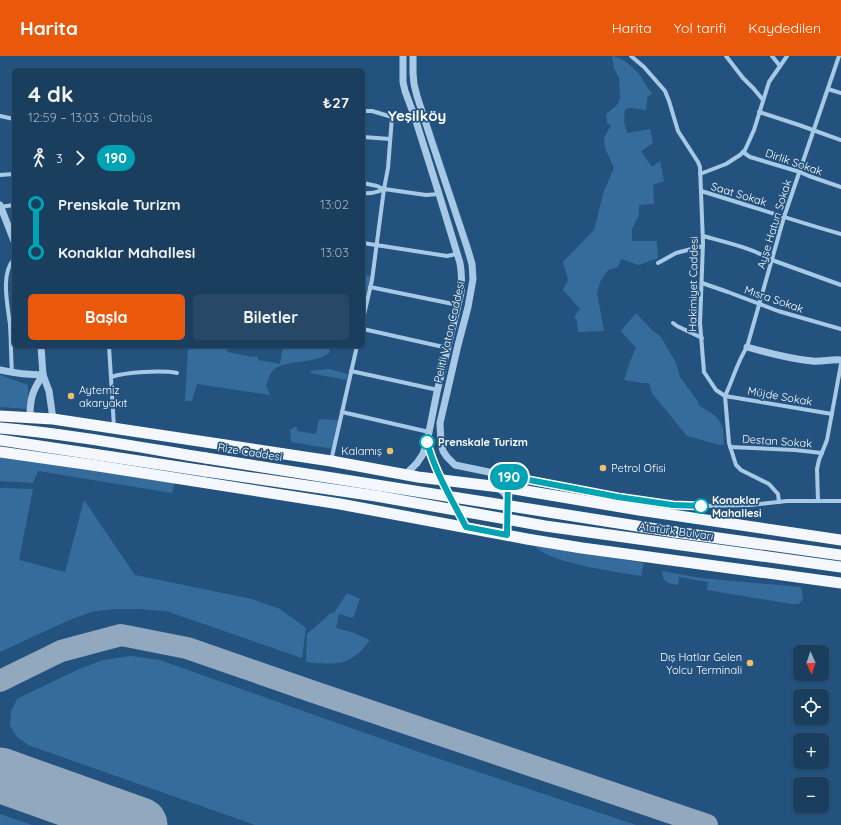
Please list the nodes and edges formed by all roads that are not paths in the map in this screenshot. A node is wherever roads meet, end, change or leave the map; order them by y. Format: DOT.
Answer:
graph roads {
  1 [pos="403,56"];
  2 [pos="413,56"];
  3 [pos="632,56"];
  4 [pos="726,56"];
  5 [pos="772,56"];
  6 [pos="787,56"];
  7 [pos="839,56"];
  8 [pos="780,66"];
  9 [pos="828,88"];
  10 [pos="841,93"];
  11 [pos="763,100"];
  12 [pos="365,111"];
  13 [pos="760,112"];
  14 [pos="0,116"];
  15 [pos="392,117"];
  16 [pos="414,118"];
  17 [pos="12,119"];
  18 [pos="424,119"];
  19 [pos="814,130"];
  20 [pos="365,137"];
  21 [pos="390,139"];
  22 [pos="841,140"];
  23 [pos="743,152"];
  24 [pos="800,172"];
  25 [pos="12,174"];
  26 [pos="700,174"];
  27 [pos="0,175"];
  28 [pos="365,184"];
  29 [pos="841,187"];
  30 [pos="384,189"];
  31 [pos="701,192"];
  32 [pos="365,193"];
  33 [pos="439,194"];
  34 [pos="12,205"];
  35 [pos="0,206"];
  36 [pos="784,217"];
  37 [pos="841,234"];
  38 [pos="12,236"];
  39 [pos="703,236"];
  40 [pos="365,243"];
  41 [pos="376,245"];
  42 [pos="703,246"];
  43 [pos="457,254"];
  44 [pos="772,260"];
  45 [pos="12,261"];
  46 [pos="658,263"];
  47 [pos="0,277"];
  48 [pos="5,277"];
  49 [pos="702,283"];
  50 [pos="841,285"];
  51 [pos="370,287"];
  52 [pos="759,304"];
  53 [pos="458,305"];
  54 [pos="365,310"];
  55 [pos="673,323"];
  56 [pos="365,329"];
  57 [pos="841,330"];
  58 [pos="702,338"];
  59 [pos="747,347"];
  60 [pos="41,348"];
  61 [pos="109,348"];
  62 [pos="357,348"];
  63 [pos="448,348"];
  64 [pos="841,360"];
  65 [pos="841,364"];
  66 [pos="0,370"];
  67 [pos="351,371"];
  68 [pos="12,373"];
  69 [pos="176,373"];
  70 [pos="43,375"];
  71 [pos="111,378"];
  72 [pos="438,390"];
  73 [pos="724,396"];
  74 [pos="342,412"];
  75 [pos="832,414"];
  76 [pos="0,416"];
  77 [pos="30,417"];
  78 [pos="53,419"];
  79 [pos="0,428"];
  80 [pos="114,429"];
  81 [pos="429,432"];
  82 [pos="0,440"];
  83 [pos="427,442"];
  84 [pos="730,446"];
  85 [pos="0,452"];
  86 [pos="822,453"];
  87 [pos="331,461"];
  88 [pos="405,475"];
  89 [pos="508,476"];
  90 [pos="442,481"];
  91 [pos="463,483"];
  92 [pos="494,486"];
  93 [pos="508,488"];
  94 [pos="451,499"];
  95 [pos="818,501"];
  96 [pos="841,501"];
  97 [pos="779,502"];
  98 [pos="496,504"];
  99 [pos="508,506"];
  100 [pos="466,527"];
  101 [pos="507,535"];
  102 [pos="841,540"];
  103 [pos="841,555"];
  104 [pos="841,567"];
  105 [pos="841,583"];
  1 -- 16 [label="street, Pelitli Vatan Caddesi"];
  2 -- 18 [label="street, Pelitli Vatan Caddesi"];
  3 -- 26 [label="street, Hakimiyet Caddesi"];
  4 -- 11 [label="street"];
  5 -- 8 [label="street"];
  6 -- 8 [label="street"];
  7 -- 9 [label="street, Ayşe Hatun Sokak"];
  8 -- 11 [label="street"];
  9 -- 10 [label="street"];
  9 -- 19 [label="street, Ayşe Hatun Sokak"];
  11 -- 13 [label="street"];
  12 -- 15 [label="street"];
  13 -- 19 [label="street"];
  13 -- 23 [label="street"];
  14 -- 17 [label="street"];
  15 -- 16 [label="street"];
  15 -- 21 [label="street"];
  16 -- 18 [label="street"];
  16 -- 33 [label="street, Pelitli Vatan Caddesi"];
  18 -- 89 [label="street, Pelitli Vatan Caddesi"];
  19 -- 22 [label="street"];
  19 -- 24 [label="street, Ayşe Hatun Sokak"];
  20 -- 21 [label="street"];
  21 -- 30 [label="street"];
  23 -- 24 [label="street, Dirlik Sokak"];
  23 -- 26 [label="street"];
  24 -- 29 [label="street, Dirlik Sokak"];
  24 -- 36 [label="street, Ayşe Hatun Sokak"];
  25 -- 27 [label="street"];
  26 -- 31 [label="street, Hakimiyet Caddesi"];
  28 -- 30 [label="street"];
  30 -- 32 [label="street"];
  30 -- 33 [label="street"];
  30 -- 41 [label="street"];
  31 -- 36 [label="street, Saat Sokak"];
  31 -- 39 [label="street, Hakimiyet Caddesi"];
  33 -- 43 [label="street, Pelitli Vatan Caddesi"];
  34 -- 35 [label="street"];
  35 -- 38 [label="street"];
  36 -- 37 [label="street, Saat Sokak"];
  36 -- 44 [label="street, Ayşe Hatun Sokak"];
  39 -- 42 [label="street, Hakimiyet Caddesi"];
  39 -- 44 [label="street"];
  40 -- 41 [label="street"];
  41 -- 43 [label="street"];
  41 -- 51 [label="street"];
  42 -- 46 [label="street"];
  42 -- 49 [label="street, Hakimiyet Caddesi"];
  43 -- 53 [label="street, Pelitli Vatan Caddesi"];
  44 -- 50 [label="street"];
  44 -- 52 [label="street, Ayşe Hatun Sokak"];
  45 -- 48 [label="street"];
  47 -- 48 [label="street"];
  48 -- 68 [label="street"];
  49 -- 52 [label="street, Mısra Sokak"];
  49 -- 58 [label="street, Hakimiyet Caddesi"];
  51 -- 53 [label="street"];
  51 -- 54 [label="street"];
  52 -- 57 [label="street, Mısra Sokak"];
  52 -- 59 [label="street, Ayşe Hatun Sokak"];
  53 -- 63 [label="street, Pelitli Vatan Caddesi"];
  55 -- 58 [label="street"];
  56 -- 63 [label="street"];
  58 -- 73 [label="street, Hakimiyet Caddesi"];
  59 -- 64 [label="street"];
  59 -- 73 [label="street, Ayşe Hatun Sokak"];
  60 -- 70 [label="street"];
  61 -- 71 [label="street"];
  62 -- 67 [label="street"];
  63 -- 72 [label="street, Pelitli Vatan Caddesi"];
  65 -- 75 [label="street"];
  66 -- 68 [label="street"];
  67 -- 72 [label="street"];
  67 -- 74 [label="street"];
  68 -- 70 [label="street"];
  69 -- 71 [label="street"];
  70 -- 77 [label="street"];
  70 -- 78 [label="street"];
  71 -- 80 [label="street"];
  72 -- 81 [label="street, Pelitli Vatan Caddesi"];
  73 -- 75 [label="street, Müjde Sokak"];
  73 -- 84 [label="street"];
  74 -- 81 [label="street"];
  74 -- 87 [label="street"];
  75 -- 86 [label="street"];
  76 -- 77 [label="highway"];
  77 -- 78 [label="highway"];
  78 -- 80 [label="highway"];
  79 -- 98 [label="highway, Rize Caddesi, bridge"];
  80 -- 87 [label="highway"];
  81 -- 83 [label="street, Pelitli Vatan Caddesi"];
  82 -- 104 [label="highway, Atatürk Bulvarı, bridge"];
  83 -- 88 [label="street, Pelitli Vatan Caddesi"];
  83 -- 90 [label="street"];
  84 -- 86 [label="street, Destan Sokak"];
  84 -- 97 [label="street"];
  85 -- 100 [label="highway"];
  86 -- 95 [label="street"];
  87 -- 88 [label="highway"];
  88 -- 90 [label="highway"];
  89 -- 93 [label="street"];
  89 -- 97 [label="street"];
  90 -- 91 [label="highway"];
  90 -- 94 [label="street"];
  91 -- 92 [label="highway"];
  91 -- 94 [label="highway"];
  92 -- 93 [label="highway"];
  92 -- 99 [label="street"];
  93 -- 99 [label="street"];
  93 -- 102 [label="highway"];
  94 -- 100 [label="street"];
  95 -- 96 [label="street"];
  95 -- 97 [label="street"];
  98 -- 103 [label="highway, Atatürk Bulvarı, bridge"];
  99 -- 101 [label="street"];
  100 -- 101 [label="highway"];
  101 -- 105 [label="highway"];
}
